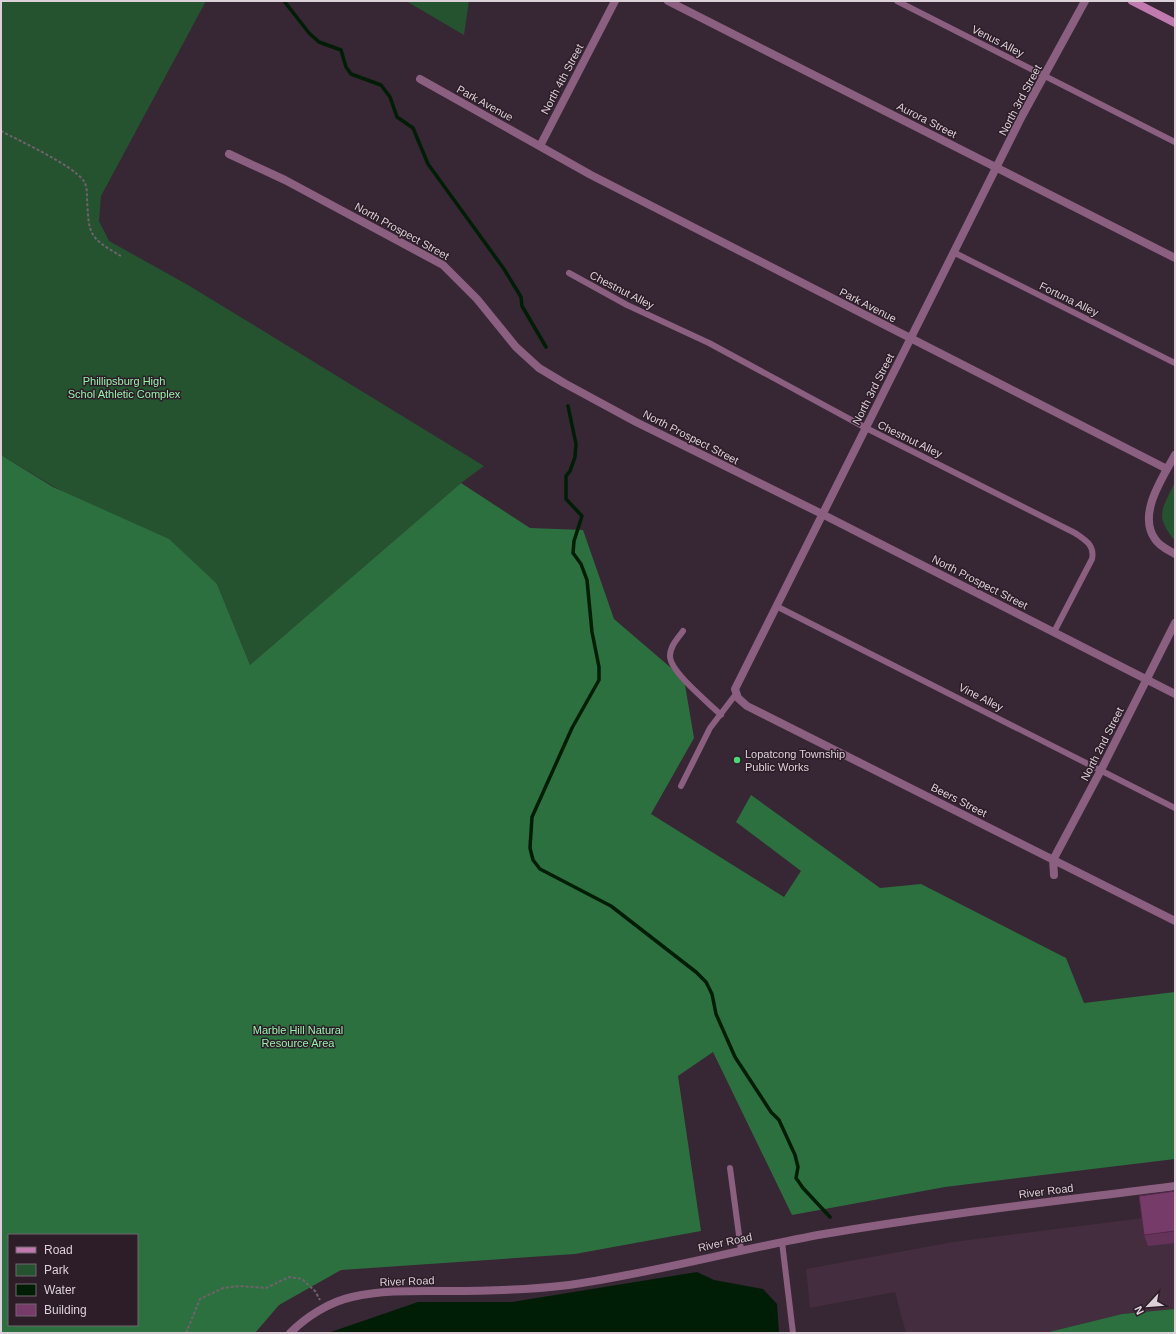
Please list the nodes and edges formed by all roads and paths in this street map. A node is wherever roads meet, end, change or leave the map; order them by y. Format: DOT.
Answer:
graph roads {
  1 [pos="615,1"];
  2 [pos="668,1"];
  3 [pos="897,1"];
  4 [pos="1085,1"];
  5 [pos="1132,1"];
  6 [pos="1175,23"];
  7 [pos="1044,76"];
  8 [pos="420,79"];
  9 [pos="1,131"];
  10 [pos="1175,142"];
  11 [pos="540,146"];
  12 [pos="230,154"];
  13 [pos="997,168"];
  14 [pos="955,253"];
  15 [pos="121,256"];
  16 [pos="1175,258"];
  17 [pos="569,273"];
  18 [pos="911,339"];
  19 [pos="1175,363"];
  20 [pos="866,428"];
  21 [pos="1175,454"];
  22 [pos="1167,469"];
  23 [pos="822,514"];
  24 [pos="1175,554"];
  25 [pos="776,606"];
  26 [pos="1175,623"];
  27 [pos="683,631"];
  28 [pos="1054,632"];
  29 [pos="1146,680"];
  30 [pos="736,694"];
  31 [pos="1175,694"];
  32 [pos="721,715"];
  33 [pos="1101,770"];
  34 [pos="681,786"];
  35 [pos="1175,808"];
  36 [pos="1052,860"];
  37 [pos="1054,875"];
  38 [pos="1175,920"];
  39 [pos="730,1168"];
  40 [pos="1175,1186"];
  41 [pos="782,1242"];
  42 [pos="741,1250"];
  43 [pos="324,1308"];
  44 [pos="186,1333"];
  45 [pos="290,1333"];
  46 [pos="793,1333"];
  1 -- 11 [label="street, North 4th Street"];
  2 -- 13 [label="street, Aurora Street"];
  3 -- 7 [label="lane, Venus Alley"];
  4 -- 7 [label="street, North 3rd Street"];
  5 -- 6 [label="main road"];
  7 -- 10 [label="lane, Venus Alley"];
  7 -- 13 [label="street, North 3rd Street"];
  8 -- 11 [label="street, Park Avenue"];
  9 -- 15 [label="path"];
  11 -- 18 [label="street, Park Avenue"];
  12 -- 23 [label="street, North Prospect Street"];
  13 -- 14 [label="street, North 3rd Street"];
  13 -- 16 [label="street, Aurora Street"];
  14 -- 18 [label="street, North 3rd Street"];
  14 -- 19 [label="lane, Fortuna Alley"];
  17 -- 20 [label="lane, Chestnut Alley"];
  18 -- 20 [label="street, North 3rd Street"];
  18 -- 22 [label="street, Park Avenue"];
  20 -- 23 [label="street, North 3rd Street"];
  20 -- 28 [label="lane, Chestnut Alley"];
  21 -- 22 [label="street"];
  22 -- 24 [label="street"];
  23 -- 25 [label="street, North 3rd Street"];
  23 -- 28 [label="street, North Prospect Street"];
  25 -- 30 [label="street, North 3rd Street"];
  25 -- 33 [label="lane, Vine Alley"];
  26 -- 29 [label="street, North 2nd Street"];
  27 -- 32 [label="lane"];
  28 -- 29 [label="street, North Prospect Street"];
  29 -- 31 [label="street, North Prospect Street"];
  29 -- 33 [label="street, North 2nd Street"];
  30 -- 32 [label="lane, North 3rd Street"];
  30 -- 36 [label="street, Beers Street"];
  32 -- 34 [label="lane, North 3rd Street"];
  33 -- 35 [label="lane, Vine Alley"];
  33 -- 36 [label="street, North 2nd Street"];
  36 -- 37 [label="street"];
  36 -- 38 [label="street, Beers Street"];
  39 -- 42 [label="lane"];
  40 -- 41 [label="street, River Road"];
  41 -- 42 [label="street, River Road"];
  41 -- 46 [label="lane"];
  42 -- 43 [label="street, River Road"];
  43 -- 44 [label="path"];
  43 -- 45 [label="street, River Road"];
}
